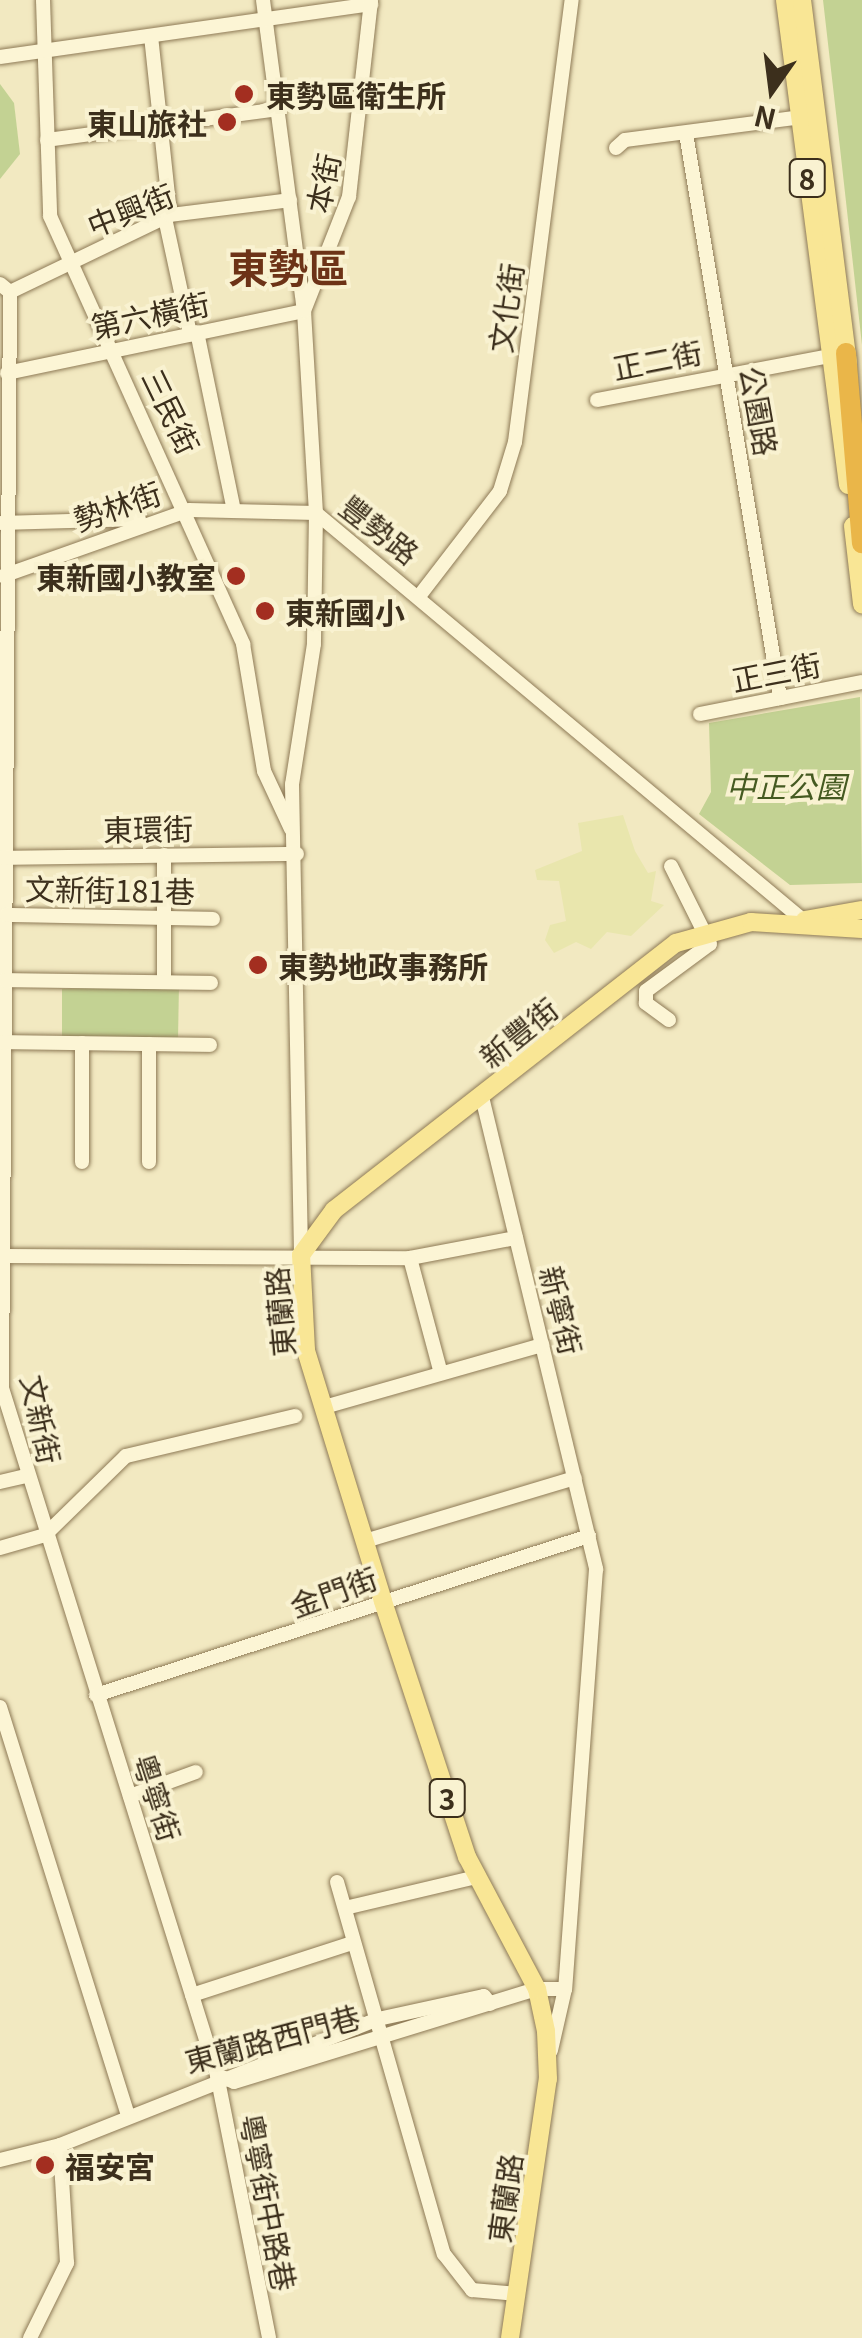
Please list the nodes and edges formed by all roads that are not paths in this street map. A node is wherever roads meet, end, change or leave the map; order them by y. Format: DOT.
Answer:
graph roads {
  1 [pos="43,0"];
  2 [pos="263,0"];
  3 [pos="572,0"];
  4 [pos="785,0"];
  5 [pos="802,0"];
  6 [pos="371,2"];
  7 [pos="266,18"];
  8 [pos="151,36"];
  9 [pos="45,51"];
  10 [pos="0,57"];
  11 [pos="279,109"];
  12 [pos="808,116"];
  13 [pos="161,125"];
  14 [pos="686,133"];
  15 [pos="47,140"];
  16 [pos="616,148"];
  17 [pos="290,200"];
  18 [pos="168,216"];
  19 [pos="70,265"];
  20 [pos="5,288"];
  21 [pos="304,310"];
  22 [pos="193,333"];
  23 [pos="112,350"];
  24 [pos="838,355"];
  25 [pos="7,373"];
  26 [pos="726,374"];
  27 [pos="596,400"];
  28 [pos="862,473"];
  29 [pos="189,510"];
  30 [pos="234,510"];
  31 [pos="316,514"];
  32 [pos="149,519"];
  33 [pos="4,523"];
  34 [pos="862,544"];
  35 [pos="4,576"];
  36 [pos="420,594"];
  37 [pos="862,604"];
  38 [pos="4,680"];
  39 [pos="862,682"];
  40 [pos="780,698"];
  41 [pos="700,714"];
  42 [pos="4,759"];
  43 [pos="296,846"];
  44 [pos="164,855"];
  45 [pos="4,858"];
  46 [pos="671,866"];
  47 [pos="862,910"];
  48 [pos="6,915"];
  49 [pos="164,916"];
  50 [pos="212,919"];
  51 [pos="804,920"];
  52 [pos="706,928"];
  53 [pos="862,929"];
  54 [pos="164,979"];
  55 [pos="5,980"];
  56 [pos="211,983"];
  57 [pos="669,1020"];
  58 [pos="3,1042"];
  59 [pos="82,1043"];
  60 [pos="150,1044"];
  61 [pos="210,1045"];
  62 [pos="482,1097"];
  63 [pos="82,1162"];
  64 [pos="149,1162"];
  65 [pos="516,1238"];
  66 [pos="301,1255"];
  67 [pos="4,1256"];
  68 [pos="410,1258"];
  69 [pos="2,1319"];
  70 [pos="542,1345"];
  71 [pos="440,1370"];
  72 [pos="1,1388"];
  73 [pos="324,1407"];
  74 [pos="296,1416"];
  75 [pos="26,1476"];
  76 [pos="574,1478"];
  77 [pos="0,1482"];
  78 [pos="45,1536"];
  79 [pos="589,1536"];
  80 [pos="366,1541"];
  81 [pos="0,1548"];
  82 [pos="383,1601"];
  83 [pos="96,1695"];
  84 [pos="0,1707"];
  85 [pos="196,1772"];
  86 [pos="130,1796"];
  87 [pos="476,1877"];
  88 [pos="337,1882"];
  89 [pos="345,1908"];
  90 [pos="352,1943"];
  91 [pos="537,1989"];
  92 [pos="565,1989"];
  93 [pos="192,1995"];
  94 [pos="490,2004"];
  95 [pos="378,2018"];
  96 [pos="384,2036"];
  97 [pos="548,2064"];
  98 [pos="217,2075"];
  99 [pos="128,2116"];
  100 [pos="60,2145"];
  101 [pos="0,2160"];
  102 [pos="518,2294"];
  103 [pos="30,2338"];
  104 [pos="270,2338"];
  105 [pos="510,2338"];
  1 -- 9 [label="street, 三民街"];
  2 -- 7 [label="street, 豐勢路"];
  3 -- 36 [label="street, 文化街"];
  4 -- 12 [label="main road, 8"];
  5 -- 12 [label="main road, 8"];
  6 -- 7 [label="street"];
  6 -- 21 [label="street, 本街"];
  7 -- 8 [label="street"];
  7 -- 11 [label="street, 豐勢路"];
  8 -- 9 [label="street"];
  8 -- 13 [label="street"];
  9 -- 10 [label="street"];
  9 -- 15 [label="street, 三民街"];
  11 -- 13 [label="street"];
  11 -- 17 [label="street, 豐勢路"];
  12 -- 14 [label="street"];
  12 -- 24 [label="main road, 8"];
  13 -- 15 [label="street"];
  13 -- 18 [label="street"];
  14 -- 16 [label="street"];
  14 -- 26 [label="street, 公園路"];
  15 -- 19 [label="street, 三民街"];
  17 -- 18 [label="street, 中興街"];
  17 -- 21 [label="street, 豐勢路"];
  18 -- 19 [label="street, 中興街"];
  18 -- 22 [label="street"];
  19 -- 20 [label="street, 中興街"];
  19 -- 23 [label="street, 三民街"];
  20 -- 25 [label="street, 文新街"];
  21 -- 22 [label="street, 第六橫街"];
  21 -- 31 [label="street, 豐勢路"];
  22 -- 23 [label="street, 第六橫街"];
  22 -- 30 [label="street"];
  23 -- 25 [label="street, 第六橫街"];
  23 -- 29 [label="street, 三民街"];
  24 -- 26 [label="street, 正二街"];
  24 -- 28 [label="main road, 8"];
  24 -- 34 [label="highway"];
  24 -- 37 [label="main road, 8"];
  25 -- 33 [label="street, 文新街"];
  26 -- 27 [label="street, 正二街"];
  26 -- 40 [label="street, 公園路"];
  29 -- 30 [label="street, 勢林街"];
  29 -- 32 [label="street, 勢林街"];
  29 -- 43 [label="street, 三民街"];
  30 -- 31 [label="street, 勢林街"];
  31 -- 36 [label="street, 豐勢路"];
  31 -- 43 [label="street, 東蘭路"];
  32 -- 33 [label="street"];
  32 -- 35 [label="street, 勢林街"];
  33 -- 35 [label="street, 文新街"];
  35 -- 38 [label="street, 文新街"];
  36 -- 51 [label="street, 豐勢路"];
  38 -- 42 [label="street, 文新街"];
  39 -- 40 [label="street, 正三街"];
  40 -- 41 [label="street, 正三街"];
  42 -- 45 [label="street, 文新街"];
  43 -- 44 [label="street, 東環街"];
  43 -- 66 [label="street, 東蘭路"];
  44 -- 45 [label="street, 東環街"];
  44 -- 49 [label="street"];
  45 -- 48 [label="street, 文新街"];
  46 -- 52 [label="street"];
  47 -- 51 [label="main road"];
  48 -- 49 [label="street, 文新街181巷"];
  48 -- 55 [label="street, 文新街"];
  49 -- 50 [label="street, 文新街181巷"];
  49 -- 54 [label="street"];
  51 -- 52 [label="main road"];
  51 -- 53 [label="main road"];
  52 -- 57 [label="street"];
  52 -- 62 [label="main road, 新豐街"];
  54 -- 55 [label="street"];
  54 -- 56 [label="street"];
  55 -- 58 [label="street, 文新街"];
  58 -- 59 [label="street"];
  58 -- 67 [label="street, 文新街"];
  59 -- 60 [label="street"];
  59 -- 63 [label="street"];
  60 -- 61 [label="street"];
  60 -- 64 [label="street"];
  62 -- 65 [label="street, 新寧街"];
  62 -- 66 [label="main road, 新豐街"];
  65 -- 68 [label="street"];
  65 -- 70 [label="street, 新寧街"];
  66 -- 67 [label="street"];
  66 -- 68 [label="street"];
  66 -- 73 [label="main road, 東蘭路 / 3"];
  67 -- 69 [label="street, 文新街"];
  68 -- 71 [label="street"];
  69 -- 72 [label="street, 文新街"];
  70 -- 71 [label="street"];
  70 -- 76 [label="street, 新寧街"];
  71 -- 73 [label="street"];
  72 -- 75 [label="street, 文新街"];
  73 -- 80 [label="main road, 東蘭路 / 3"];
  74 -- 78 [label="street"];
  75 -- 77 [label="street"];
  75 -- 78 [label="street, 文新街"];
  76 -- 79 [label="street, 新寧街"];
  76 -- 80 [label="street"];
  78 -- 81 [label="street"];
  78 -- 83 [label="street, 粵寧街"];
  79 -- 82 [label="street, 金門街"];
  79 -- 92 [label="street, 東蘭路"];
  80 -- 82 [label="main road, 東蘭路 / 3"];
  82 -- 83 [label="street, 金門街"];
  82 -- 87 [label="main road, 東蘭路 / 3"];
  83 -- 86 [label="street, 粵寧街"];
  84 -- 99 [label="street"];
  85 -- 86 [label="street"];
  86 -- 93 [label="street, 粵寧街"];
  87 -- 89 [label="street"];
  87 -- 91 [label="main road, 東蘭路 / 3"];
  88 -- 89 [label="street"];
  89 -- 90 [label="street"];
  90 -- 93 [label="street"];
  90 -- 95 [label="street"];
  91 -- 92 [label="street, 東蘭路西門巷"];
  91 -- 94 [label="street, 東蘭路西門巷"];
  91 -- 97 [label="main road, 東蘭路 / 3"];
  92 -- 97 [label="street, 東蘭路"];
  93 -- 98 [label="street, 粵寧街"];
  94 -- 95 [label="street"];
  94 -- 96 [label="street, 東蘭路西門巷"];
  95 -- 96 [label="street"];
  95 -- 98 [label="street"];
  96 -- 98 [label="street, 東蘭路西門巷"];
  96 -- 102 [label="street"];
  97 -- 102 [label="main road, 東蘭路 / 3"];
  98 -- 99 [label="street, 東蘭路西門巷"];
  98 -- 104 [label="street, 粵寧街中路巷"];
  99 -- 100 [label="street, 東蘭路西門巷"];
  100 -- 101 [label="street, 東蘭路西門巷"];
  100 -- 103 [label="street"];
  102 -- 105 [label="main road, 東蘭路 / 3"];
}
